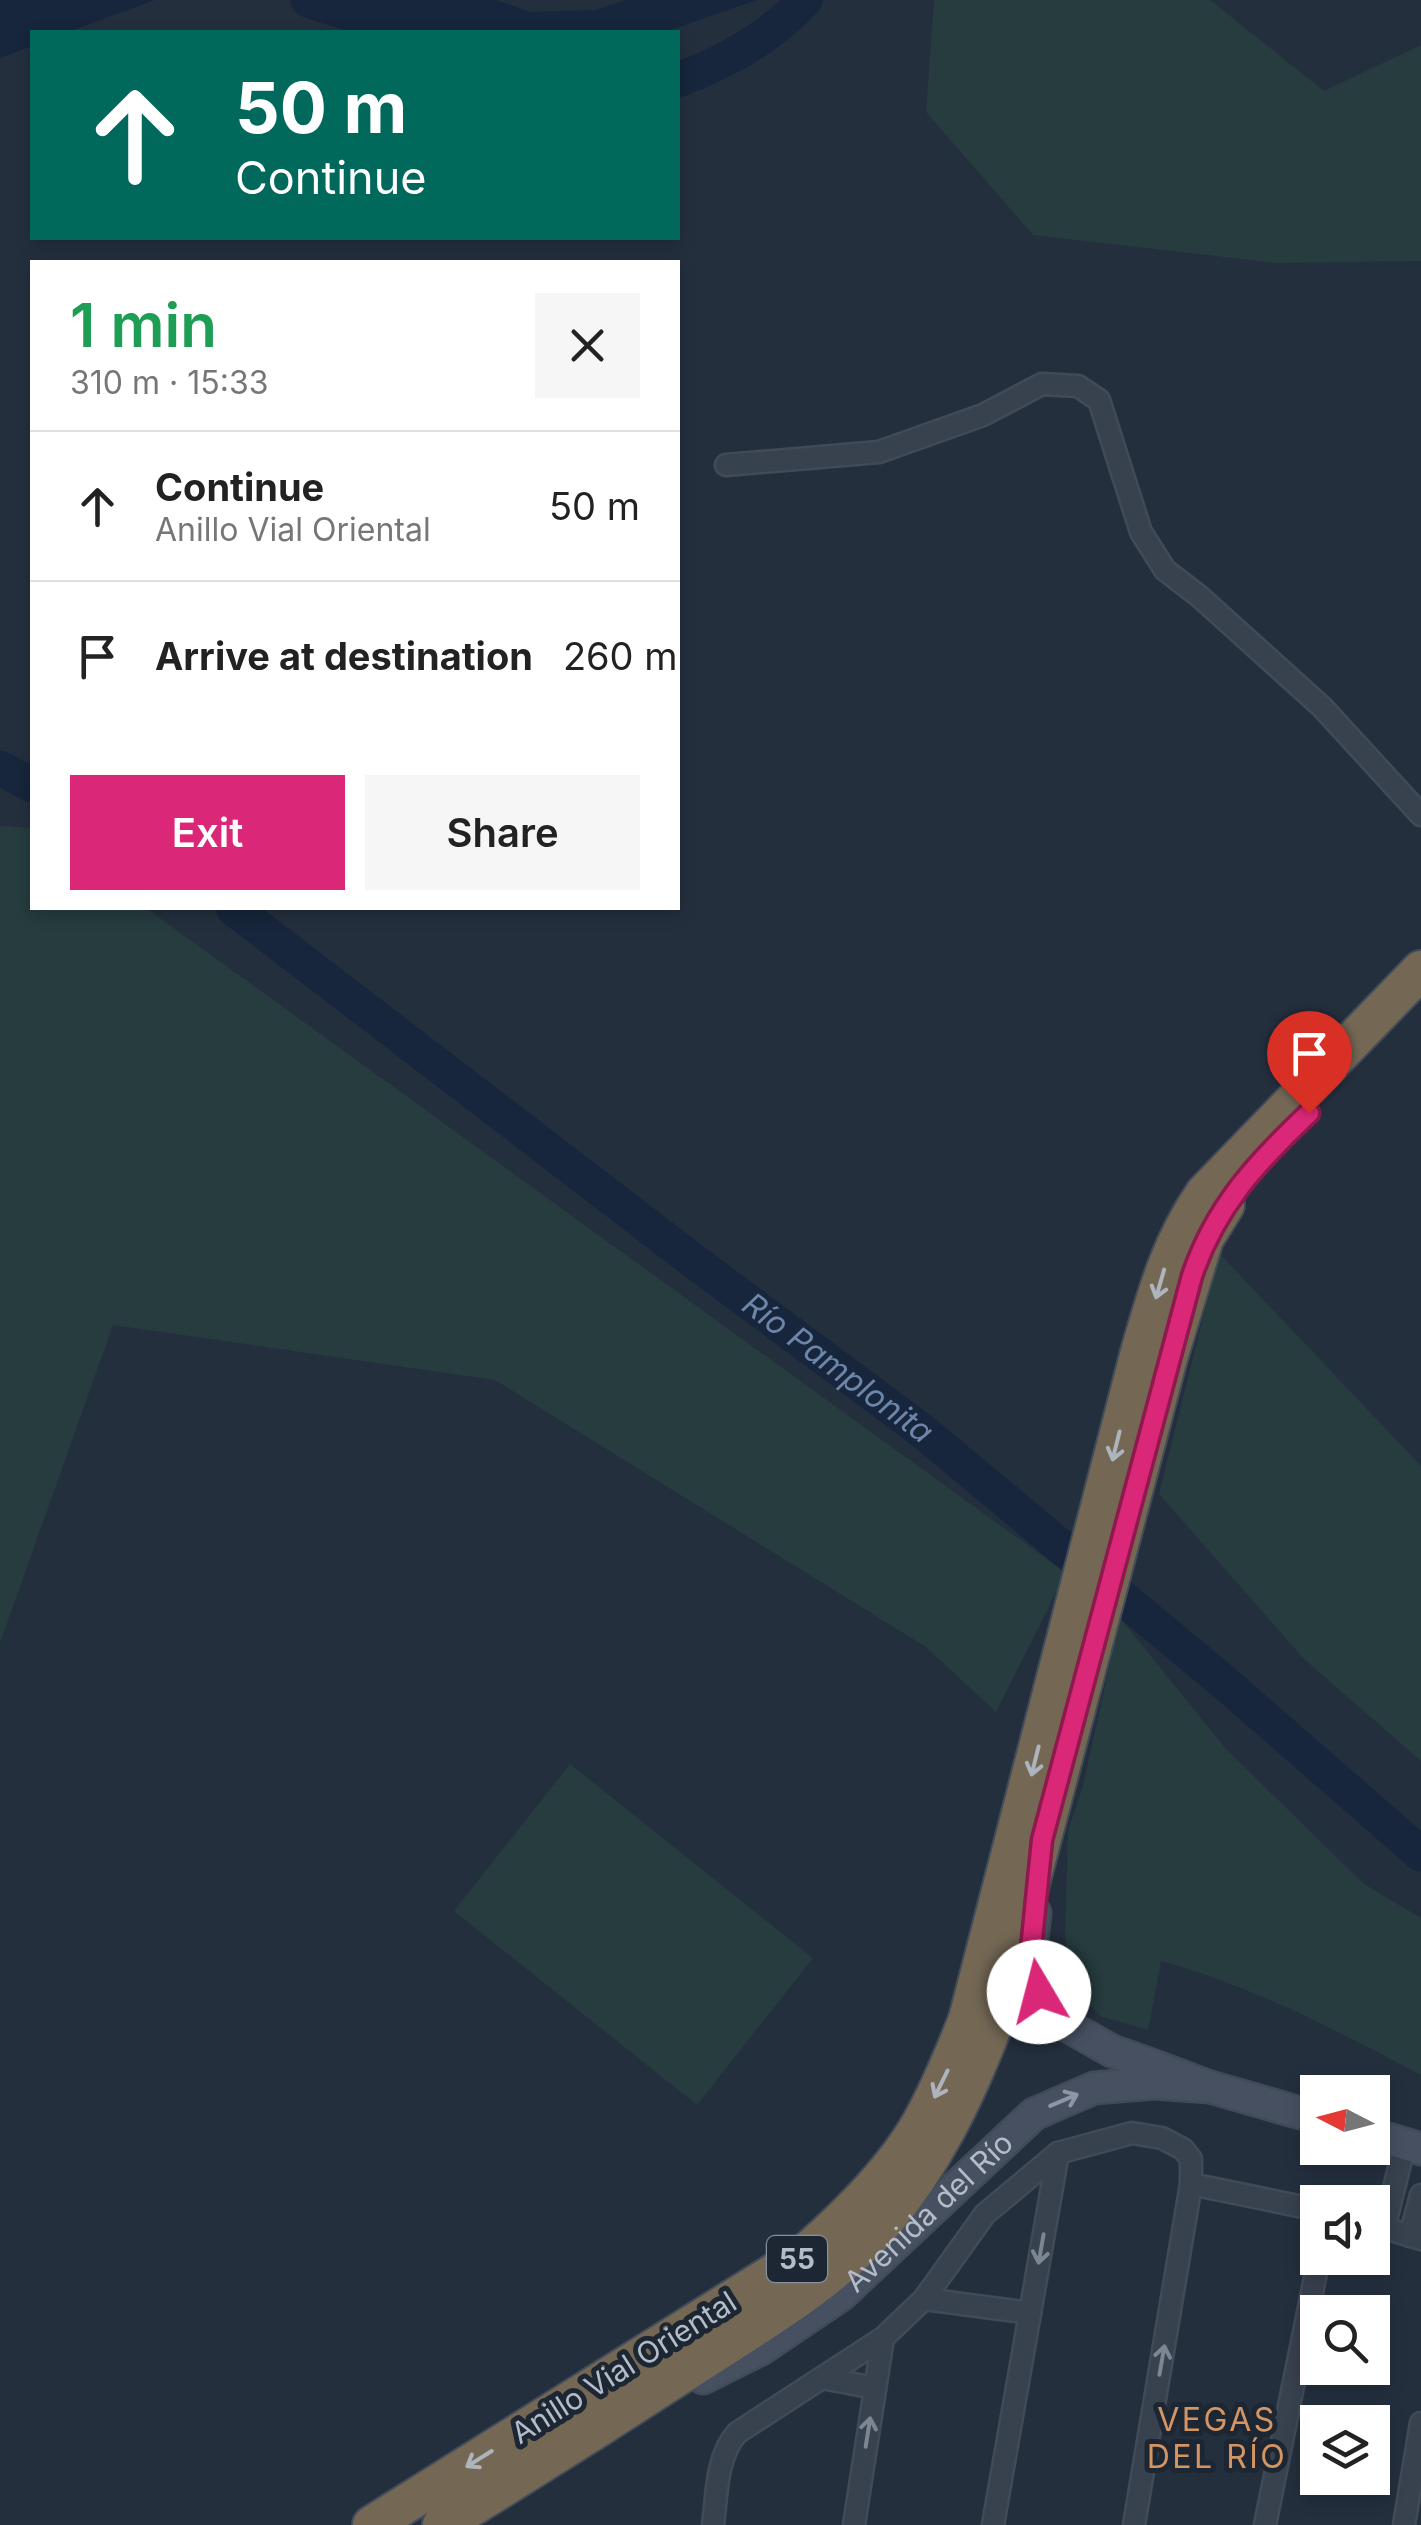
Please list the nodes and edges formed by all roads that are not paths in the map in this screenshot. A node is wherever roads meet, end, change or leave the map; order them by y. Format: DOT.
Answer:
graph roads {
  1 [pos="726,466"];
  2 [pos="1421,815"];
  3 [pos="1421,970"];
  4 [pos="1421,1005"];
  5 [pos="1154,1355"];
  6 [pos="1036,1831"];
  7 [pos="1210,2087"];
  8 [pos="1300,2113"];
  9 [pos="1413,2146"];
  10 [pos="1058,2153"];
  11 [pos="1191,2184"];
  12 [pos="1421,2194"];
  13 [pos="1390,2199"];
  14 [pos="1300,2206"];
  15 [pos="1390,2230"];
  16 [pos="1416,2238"];
  17 [pos="1316,2275"];
  18 [pos="924,2299"];
  19 [pos="1030,2313"];
  20 [pos="883,2338"];
  21 [pos="822,2378"];
  22 [pos="875,2388"];
  23 [pos="1421,2422"];
  24 [pos="559,2454"];
  25 [pos="372,2525"];
  26 [pos="442,2525"];
  27 [pos="713,2525"];
  28 [pos="854,2525"];
  29 [pos="993,2525"];
  30 [pos="1134,2525"];
  31 [pos="1265,2525"];
  32 [pos="1404,2525"];
  1 -- 2 [label="street"];
  3 -- 5 [label="highway, Anillo Vial Oriental / 55, one-way"];
  4 -- 5 [label="highway, Anillo Vial Oriental / 55"];
  5 -- 6 [label="highway, Anillo Vial Oriental / 55"];
  6 -- 7 [label="main road, Avenida del Río"];
  6 -- 24 [label="highway, Anillo Vial Oriental / 55"];
  6 -- 25 [label="highway, Anillo Vial Oriental / 55, one-way"];
  7 -- 8 [label="main road, Avenida del Río"];
  24 -- 7 [label="main road, Avenida del Río, one-way"];
  9 -- 13 [label="street"];
  10 -- 11 [label="street"];
  10 -- 18 [label="street"];
  10 -- 19 [label="street, one-way"];
  11 -- 14 [label="street"];
  30 -- 11 [label="street, one-way"];
  12 -- 16 [label="street"];
  15 -- 16 [label="street"];
  17 -- 31 [label="street"];
  18 -- 19 [label="street"];
  18 -- 20 [label="street"];
  19 -- 29 [label="street"];
  20 -- 21 [label="street"];
  20 -- 22 [label="street"];
  21 -- 22 [label="street"];
  21 -- 27 [label="street"];
  28 -- 22 [label="street, one-way"];
  23 -- 32 [label="street"];
  24 -- 26 [label="highway, Anillo Vial Oriental / 55"];
}
